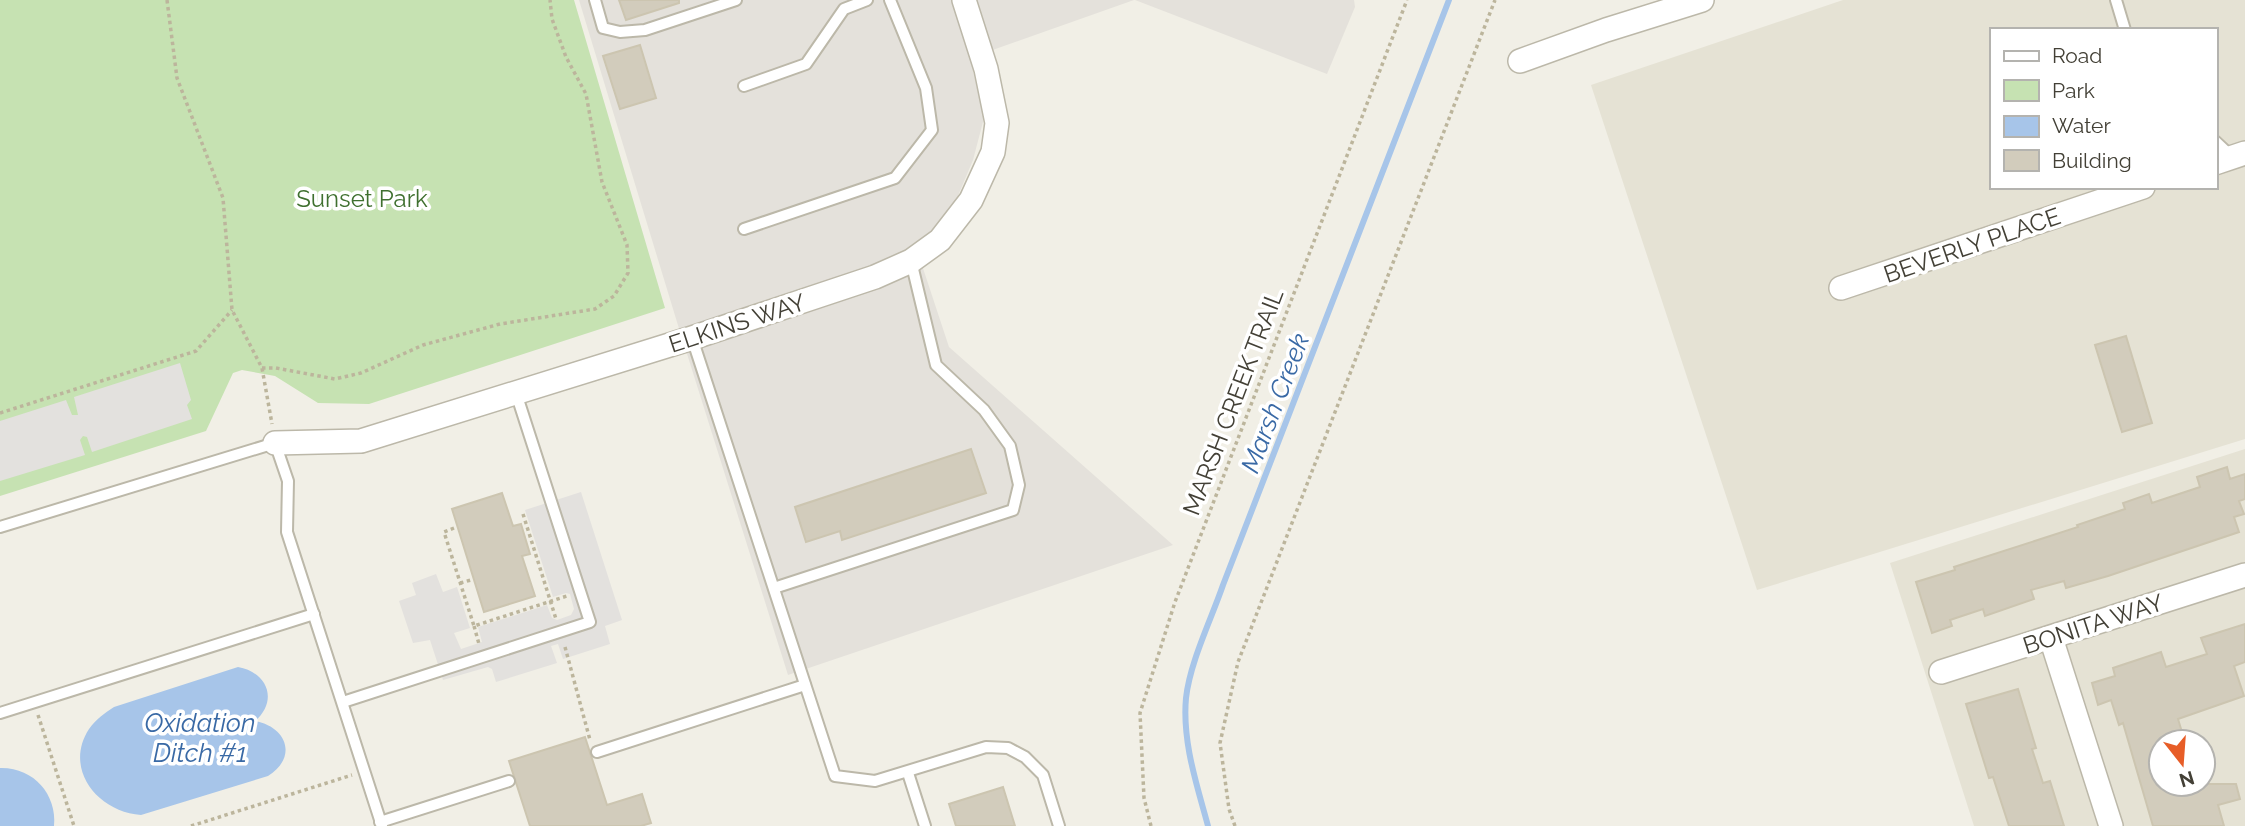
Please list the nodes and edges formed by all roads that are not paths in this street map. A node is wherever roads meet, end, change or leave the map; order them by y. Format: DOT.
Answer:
graph roads {
  1 [pos="595,0"];
  2 [pos="736,0"];
  3 [pos="867,0"];
  4 [pos="890,0"];
  5 [pos="964,0"];
  6 [pos="1702,0"];
  7 [pos="2116,0"];
  8 [pos="2124,28"];
  9 [pos="1520,61"];
  10 [pos="744,86"];
  11 [pos="2217,143"];
  12 [pos="2231,158"];
  13 [pos="2137,189"];
  14 [pos="744,229"];
  15 [pos="911,261"];
  16 [pos="1841,288"];
  17 [pos="692,338"];
  18 [pos="516,393"];
  19 [pos="275,443"];
  20 [pos="0,527"];
  21 [pos="2245,575"];
  22 [pos="774,588"];
  23 [pos="314,614"];
  24 [pos="2051,638"];
  25 [pos="1941,672"];
  26 [pos="805,685"];
  27 [pos="343,702"];
  28 [pos="0,713"];
  29 [pos="597,752"];
  30 [pos="908,773"];
  31 [pos="509,781"];
  32 [pos="381,824"];
  33 [pos="925,826"];
  34 [pos="1059,826"];
  35 [pos="2110,826"];
  1 -- 2 [label="lane"];
  3 -- 10 [label="lane"];
  4 -- 14 [label="lane"];
  5 -- 15 [label="street, ELKINS WAY"];
  6 -- 9 [label="street"];
  7 -- 8 [label="lane"];
  11 -- 12 [label="lane"];
  13 -- 16 [label="street, BEVERLY PLACE"];
  15 -- 17 [label="street, ELKINS WAY"];
  15 -- 22 [label="lane"];
  17 -- 18 [label="street, ELKINS WAY"];
  17 -- 22 [label="lane"];
  18 -- 19 [label="street, ELKINS WAY"];
  18 -- 27 [label="lane"];
  19 -- 20 [label="lane"];
  19 -- 23 [label="lane"];
  21 -- 24 [label="street, BONITA WAY"];
  22 -- 26 [label="lane"];
  23 -- 27 [label="lane"];
  23 -- 28 [label="lane"];
  24 -- 25 [label="street, BONITA WAY"];
  24 -- 35 [label="street"];
  26 -- 29 [label="lane"];
  26 -- 30 [label="lane"];
  27 -- 32 [label="lane"];
  30 -- 33 [label="lane"];
  30 -- 34 [label="lane"];
  31 -- 32 [label="lane"];
}
